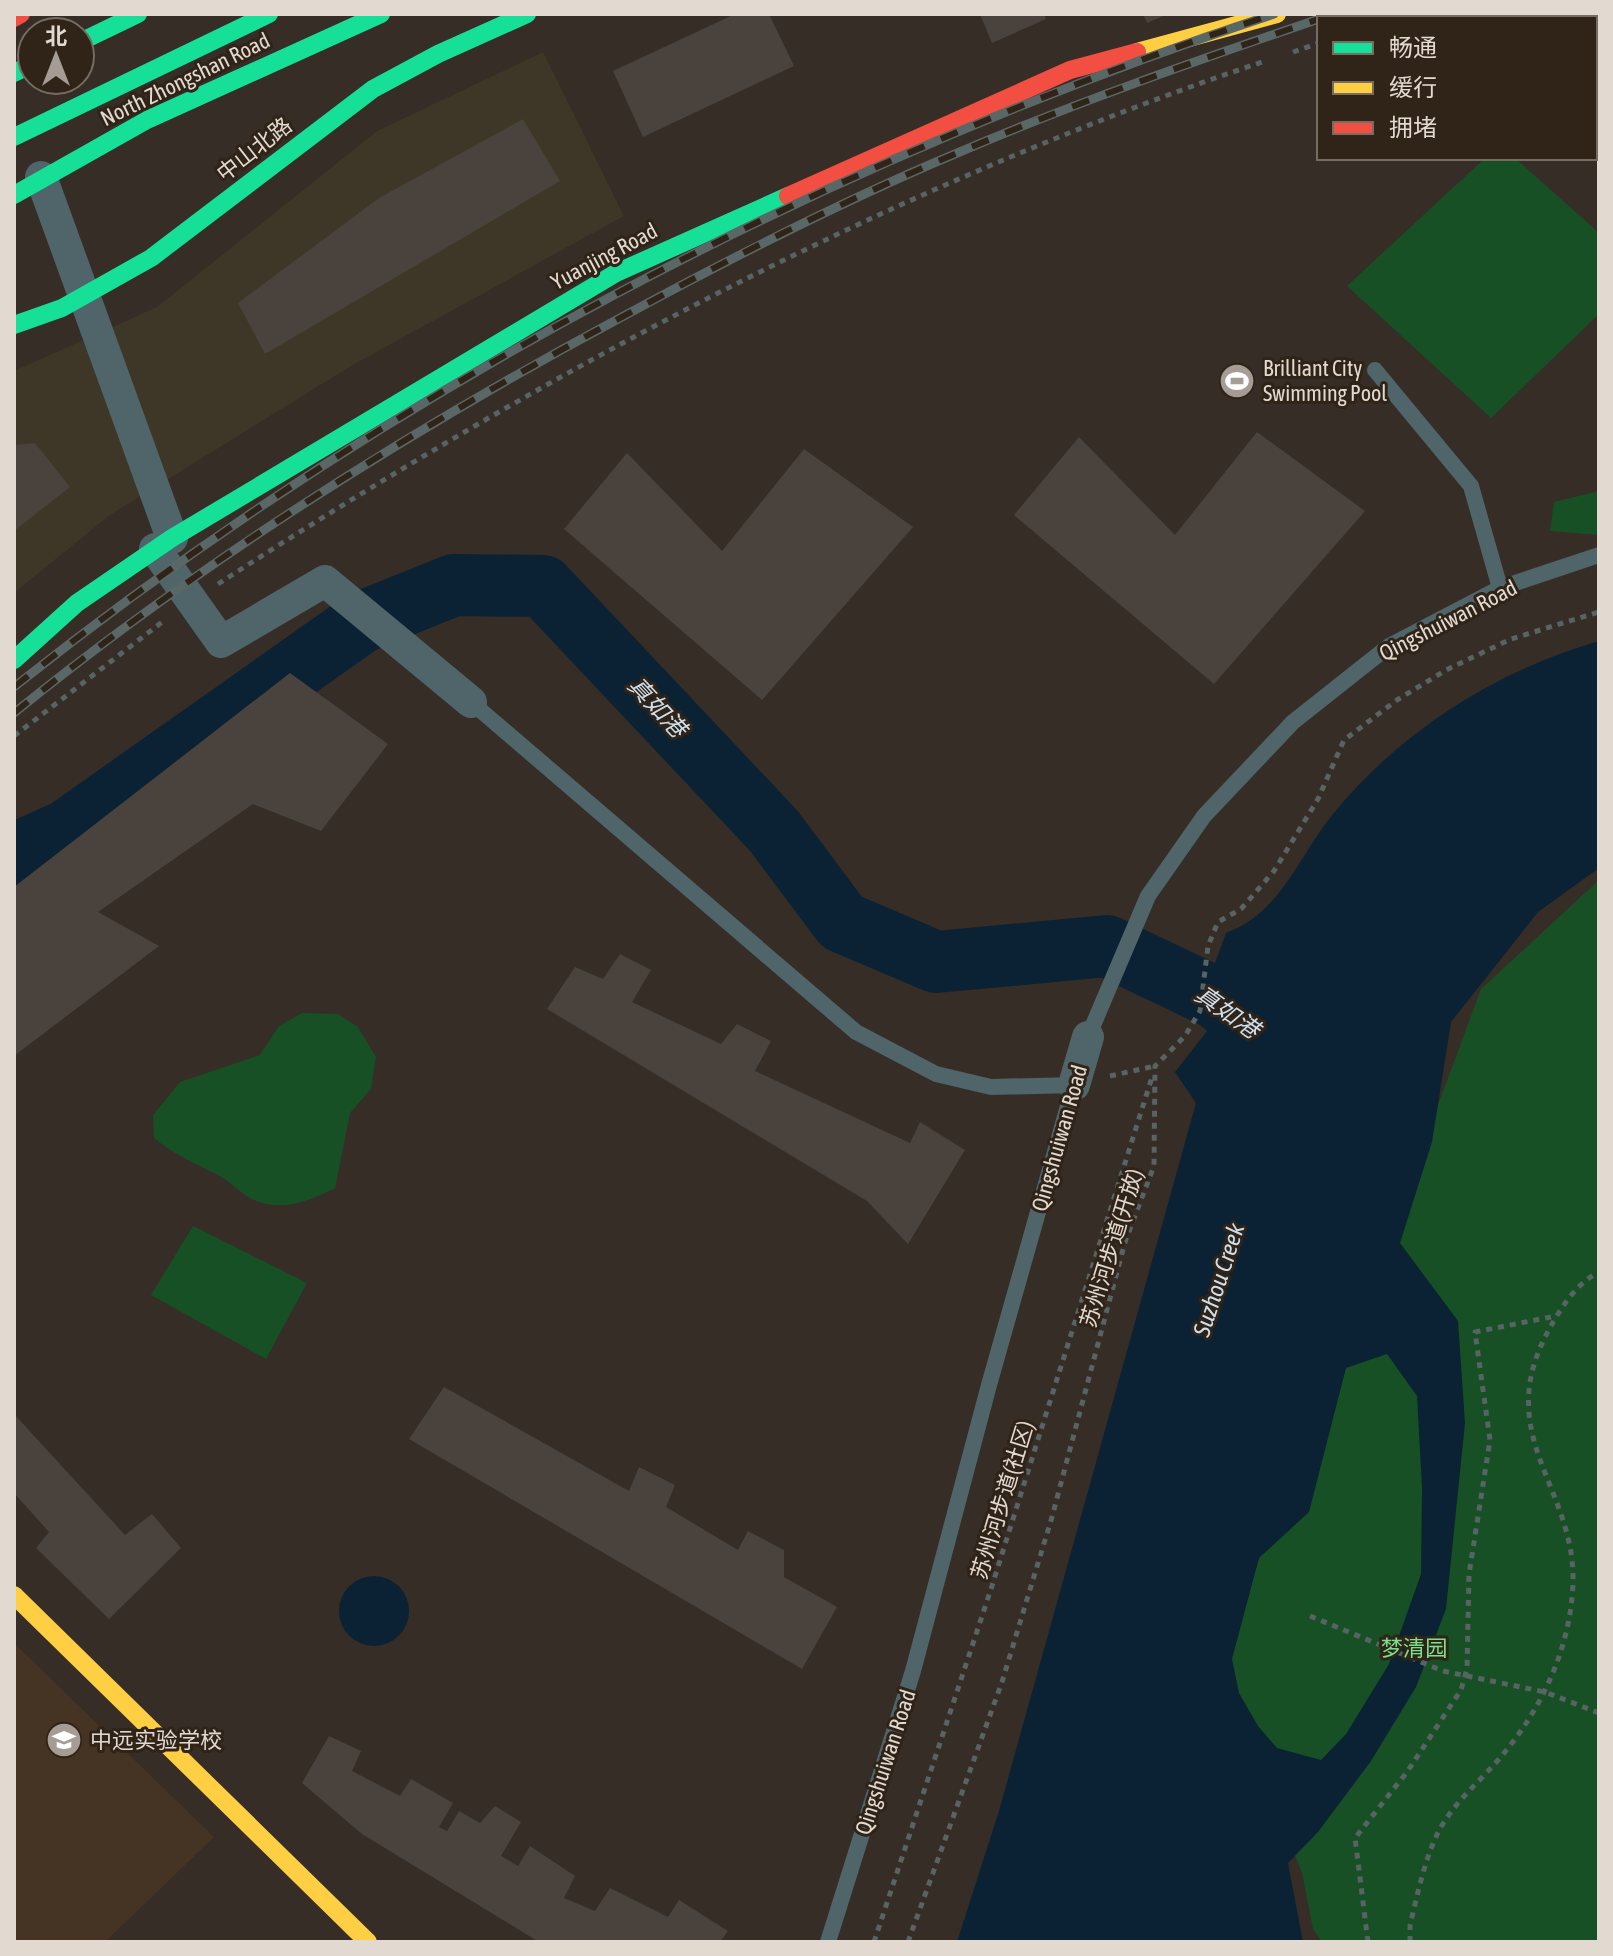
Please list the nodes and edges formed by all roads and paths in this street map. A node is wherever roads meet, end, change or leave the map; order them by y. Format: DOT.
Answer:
graph roads {
  1 [pos="21,14"];
  2 [pos="138,14"];
  3 [pos="269,14"];
  4 [pos="381,14"];
  5 [pos="527,14"];
  6 [pos="1277,14"];
  7 [pos="14,18"];
  8 [pos="96,34"];
  9 [pos="1317,44"];
  10 [pos="1289,53"];
  11 [pos="1274,58"];
  12 [pos="14,137"];
  13 [pos="41,177"];
  14 [pos="14,195"];
  15 [pos="85,297"];
  16 [pos="14,325"];
  17 [pos="1375,370"];
  18 [pos="164,544"];
  19 [pos="1599,555"];
  20 [pos="1500,588"];
  21 [pos="192,600"];
  22 [pos="1599,612"];
  23 [pos="14,660"];
  24 [pos="471,702"];
  25 [pos="14,736"];
  26 [pos="1088,1037"];
  27 [pos="1155,1066"];
  28 [pos="1074,1085"];
  29 [pos="1599,1265"];
  30 [pos="1597,1273"];
  31 [pos="1556,1316"];
  32 [pos="14,1595"];
  33 [pos="1310,1616"];
  34 [pos="1465,1676"];
  35 [pos="1545,1692"];
  36 [pos="1599,1713"];
  37 [pos="368,1942"];
  38 [pos="828,1942"];
  39 [pos="874,1942"];
  40 [pos="908,1942"];
  41 [pos="1368,1942"];
  42 [pos="1410,1942"];
  1 -- 7 [label="main road"];
  2 -- 8 [label="main road"];
  3 -- 12 [label="main road"];
  4 -- 13 [label="main road, North Zhongshan Road"];
  5 -- 15 [label="main road, 中山北路"];
  6 -- 18 [label="main road, Yuanjing Road"];
  9 -- 10 [label="path"];
  11 -- 21 [label="path"];
  13 -- 14 [label="main road, North Zhongshan Road"];
  13 -- 15 [label="street"];
  15 -- 16 [label="main road, 中山北路"];
  15 -- 18 [label="street"];
  17 -- 20 [label="lane"];
  18 -- 21 [label="street"];
  18 -- 23 [label="main road, Yuanjing Road"];
  19 -- 20 [label="lane, Qingshuiwan Road"];
  20 -- 26 [label="lane, Qingshuiwan Road"];
  21 -- 24 [label="street"];
  21 -- 25 [label="path"];
  22 -- 27 [label="path"];
  24 -- 28 [label="lane"];
  26 -- 28 [label="street, Qingshuiwan Road"];
  27 -- 39 [label="path, 苏州河步道(社区)"];
  27 -- 40 [label="path, 苏州河步道(开放)"];
  28 -- 38 [label="lane, Qingshuiwan Road"];
  29 -- 30 [label="path"];
  30 -- 31 [label="path"];
  31 -- 34 [label="path"];
  31 -- 35 [label="path"];
  32 -- 37 [label="main road"];
  33 -- 34 [label="path"];
  34 -- 35 [label="path"];
  34 -- 41 [label="path"];
  35 -- 36 [label="path"];
  35 -- 42 [label="path"];
}
